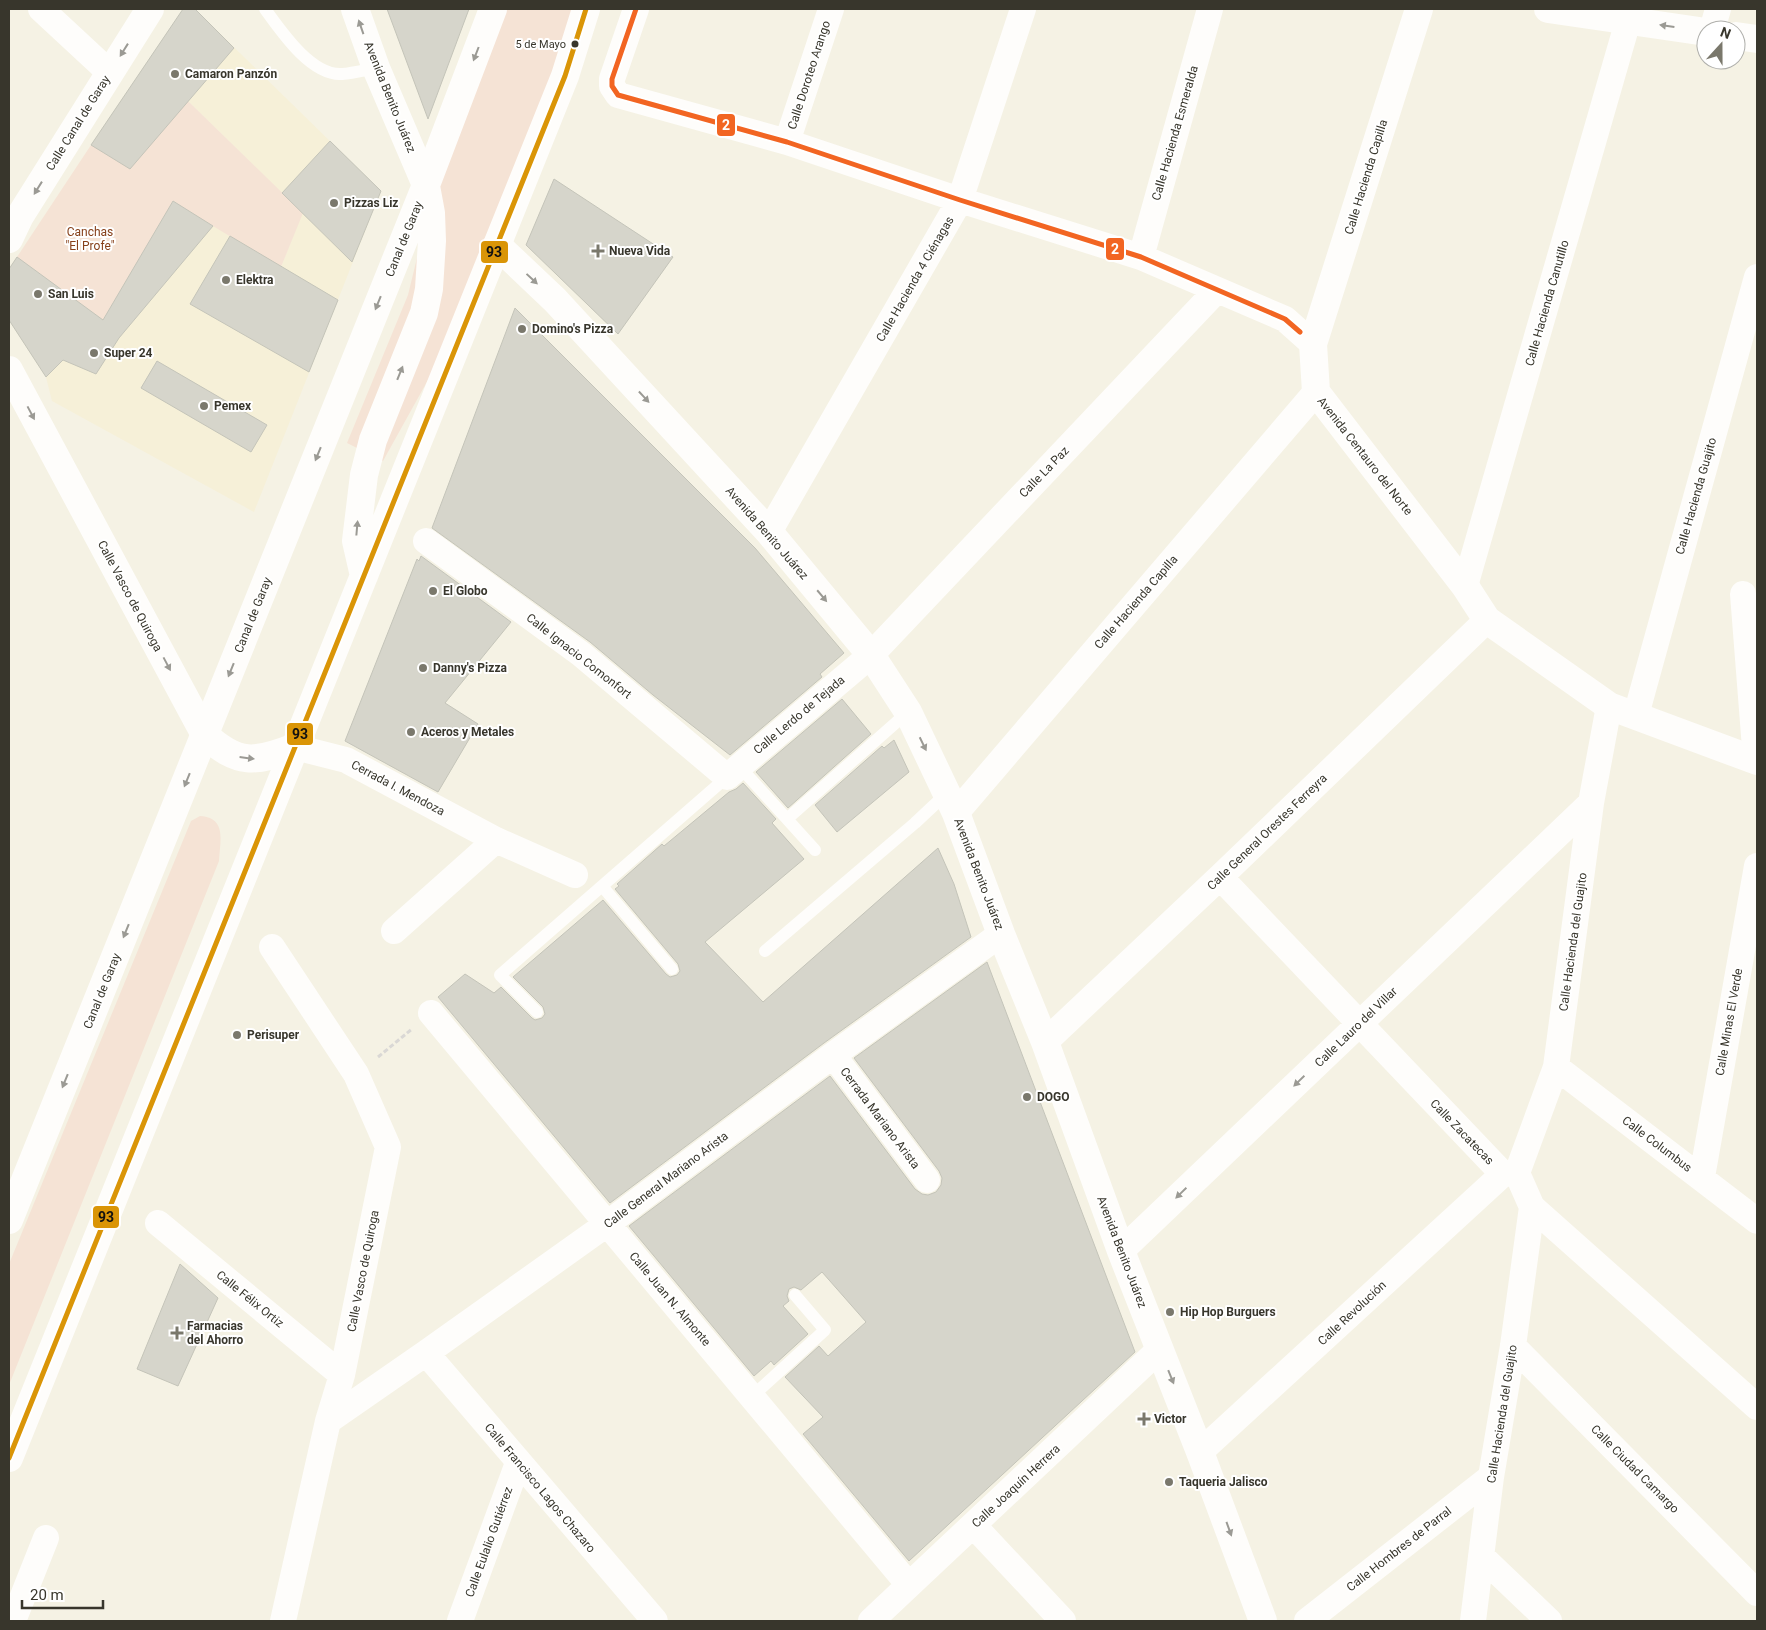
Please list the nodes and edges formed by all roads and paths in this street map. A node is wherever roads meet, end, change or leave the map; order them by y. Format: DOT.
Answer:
graph roads {
  1 [pos="41,9"];
  2 [pos="150,9"];
  3 [pos="265,9"];
  4 [pos="355,9"];
  5 [pos="493,9"];
  6 [pos="586,9"];
  7 [pos="636,9"];
  8 [pos="830,9"];
  9 [pos="1023,9"];
  10 [pos="1210,9"];
  11 [pos="1419,9"];
  12 [pos="1548,9"];
  13 [pos="1628,21"];
  14 [pos="1696,31"];
  15 [pos="376,68"];
  16 [pos="110,74"];
  17 [pos="787,142"];
  18 [pos="426,185"];
  19 [pos="960,200"];
  20 [pos="12,220"];
  21 [pos="497,245"];
  22 [pos="1141,257"];
  23 [pos="1757,277"];
  24 [pos="1218,290"];
  25 [pos="1313,344"];
  26 [pos="9,370"];
  27 [pos="1316,392"];
  28 [pos="769,532"];
  29 [pos="426,541"];
  30 [pos="364,576"];
  31 [pos="1466,586"];
  32 [pos="1743,594"];
  33 [pos="1487,620"];
  34 [pos="871,655"];
  35 [pos="1609,706"];
  36 [pos="908,712"];
  37 [pos="1636,716"];
  38 [pos="205,735"];
  39 [pos="295,747"];
  40 [pos="1756,761"];
  41 [pos="733,771"];
  42 [pos="951,803"];
  43 [pos="1592,803"];
  44 [pos="787,819"];
  45 [pos="496,840"];
  46 [pos="815,850"];
  47 [pos="1757,866"];
  48 [pos="575,875"];
  49 [pos="1220,877"];
  50 [pos="602,886"];
  51 [pos="394,931"];
  52 [pos="1001,934"];
  53 [pos="272,947"];
  54 [pos="765,951"];
  55 [pos="672,969"];
  56 [pos="537,1012"];
  57 [pos="432,1013"];
  58 [pos="1360,1023"];
  59 [pos="1045,1042"];
  60 [pos="833,1055"];
  61 [pos="1556,1067"];
  62 [pos="356,1074"];
  63 [pos="1510,1174"];
  64 [pos="1702,1178"];
  65 [pos="927,1180"];
  66 [pos="1532,1207"];
  67 [pos="9,1220"];
  68 [pos="1757,1221"];
  69 [pos="158,1223"];
  70 [pos="607,1224"];
  71 [pos="1120,1250"];
  72 [pos="795,1295"];
  73 [pos="1513,1346"];
  74 [pos="1160,1350"];
  75 [pos="426,1353"];
  76 [pos="342,1375"];
  77 [pos="758,1391"];
  78 [pos="1757,1407"];
  79 [pos="328,1421"];
  80 [pos="1200,1452"];
  81 [pos="9,1458"];
  82 [pos="518,1463"];
  83 [pos="1491,1477"];
  84 [pos="974,1526"];
  85 [pos="46,1538"];
  86 [pos="1481,1556"];
  87 [pos="909,1585"];
  88 [pos="1757,1593"];
  89 [pos="13,1621"];
  90 [pos="283,1621"];
  91 [pos="460,1621"];
  92 [pos="655,1621"];
  93 [pos="871,1621"];
  94 [pos="1064,1621"];
  95 [pos="1264,1621"];
  96 [pos="1308,1621"];
  97 [pos="1473,1621"];
  98 [pos="1549,1621"];
  1 -- 16 [label="street"];
  2 -- 16 [label="street, Calle Canal de Garay, one-way"];
  3 -- 15 [label="lane"];
  15 -- 4 [label="street, Avenida Benito Juárez, one-way"];
  5 -- 18 [label="street, Canal de Garay, one-way"];
  6 -- 21 [label="street"];
  7 -- 17 [label="street"];
  8 -- 17 [label="street, Calle Doroteo Arango"];
  9 -- 19 [label="street, Calle Hacienda 4 Ciénagas"];
  10 -- 22 [label="street, Calle Hacienda Esmeralda"];
  11 -- 25 [label="street, Calle Hacienda Capilla"];
  12 -- 13 [label="street"];
  14 -- 13 [label="street, one-way"];
  13 -- 31 [label="street, Calle Hacienda Canutillo"];
  15 -- 18 [label="street, Avenida Benito Juárez"];
  16 -- 20 [label="street, Calle Canal de Garay, one-way"];
  17 -- 19 [label="street"];
  30 -- 18 [label="street, Avenida Benito Juárez, one-way"];
  18 -- 38 [label="street, Canal de Garay, one-way"];
  19 -- 22 [label="street"];
  19 -- 28 [label="street, Calle Hacienda 4 Ciénagas"];
  21 -- 28 [label="street, Avenida Benito Juárez, one-way"];
  21 -- 30 [label="street"];
  22 -- 24 [label="street"];
  23 -- 37 [label="street, Calle Hacienda Guajito"];
  24 -- 25 [label="street"];
  24 -- 34 [label="street, Calle La Paz"];
  25 -- 27 [label="street, Avenida Centauro del Norte"];
  26 -- 38 [label="street, Calle Vasco de Quiroga, one-way"];
  27 -- 31 [label="street, Avenida Centauro del Norte"];
  27 -- 42 [label="street, Calle Hacienda Capilla"];
  28 -- 34 [label="street, Avenida Benito Juárez, one-way"];
  29 -- 41 [label="street, Calle Ignacio Comonfort"];
  30 -- 39 [label="street"];
  31 -- 33 [label="street, Avenida Centauro del Norte"];
  32 -- 40 [label="street"];
  33 -- 35 [label="street, Avenida Centauro del Norte"];
  33 -- 49 [label="street, Calle General Orestes Ferreyra"];
  34 -- 36 [label="street, Avenida Benito Juárez"];
  34 -- 41 [label="street, Calle Lerdo de Tejada"];
  35 -- 37 [label="street, Avenida Centauro del Norte"];
  35 -- 43 [label="street, Calle Hacienda del Guajito"];
  36 -- 42 [label="street, Avenida Benito Juárez, one-way"];
  36 -- 44 [label="lane"];
  37 -- 40 [label="street, Avenida Centauro del Norte"];
  38 -- 39 [label="street, Calle Vasco de Quiroga, one-way"];
  38 -- 67 [label="street, Canal de Garay, one-way"];
  39 -- 45 [label="street, Cerrada I. Mendoza"];
  39 -- 81 [label="street"];
  41 -- 44 [label="lane"];
  41 -- 50 [label="lane"];
  42 -- 52 [label="street, Avenida Benito Juárez"];
  42 -- 54 [label="lane"];
  43 -- 58 [label="street, Calle Lauro del Villar"];
  43 -- 61 [label="street, Calle Hacienda del Guajito"];
  44 -- 46 [label="lane"];
  45 -- 48 [label="street, Cerrada I. Mendoza"];
  45 -- 51 [label="street"];
  47 -- 64 [label="street, Calle Minas El Verde"];
  49 -- 58 [label="street, Calle Zacatecas"];
  49 -- 59 [label="street, Calle General Orestes Ferreyra"];
  50 -- 55 [label="lane"];
  50 -- 56 [label="lane"];
  52 -- 59 [label="street, Avenida Benito Juárez"];
  52 -- 60 [label="street, Calle General Mariano Arista"];
  53 -- 62 [label="street, Calle Vasco de Quiroga"];
  57 -- 62 [label="path"];
  57 -- 70 [label="street, Calle Juan N. Almonte"];
  58 -- 63 [label="street, Calle Zacatecas"];
  58 -- 71 [label="street, Calle Lauro del Villar, one-way"];
  59 -- 71 [label="street, Avenida Benito Juárez"];
  60 -- 65 [label="street, Cerrada Mariano Arista"];
  60 -- 70 [label="street, Calle General Mariano Arista"];
  61 -- 63 [label="street, Calle Hacienda del Guajito"];
  61 -- 64 [label="street, Calle Columbus"];
  62 -- 76 [label="street, Calle Vasco de Quiroga"];
  63 -- 66 [label="street, Calle Zacatecas"];
  63 -- 80 [label="street, Calle Revolución"];
  64 -- 68 [label="street, Calle Columbus"];
  66 -- 73 [label="street, Calle Hacienda del Guajito"];
  66 -- 78 [label="street, Calle Zacatecas"];
  69 -- 76 [label="street, Calle Félix Ortiz"];
  70 -- 75 [label="street, Calle General Mariano Arista"];
  70 -- 87 [label="street, Calle Juan N. Almonte"];
  71 -- 74 [label="street, Avenida Benito Juárez"];
  72 -- 77 [label="lane"];
  73 -- 83 [label="street, Calle Hacienda del Guajito"];
  73 -- 88 [label="street, Calle Ciudad Camargo"];
  74 -- 80 [label="street, Avenida Benito Juárez, one-way"];
  74 -- 84 [label="street, Calle Joaquín Herrera"];
  75 -- 79 [label="street, Calle General Mariano Arista"];
  75 -- 82 [label="street, Calle Francisco Lagos Chazaro"];
  76 -- 79 [label="street, Calle Vasco de Quiroga"];
  79 -- 90 [label="street, Calle Vasco de Quiroga"];
  80 -- 95 [label="street, Avenida Benito Juárez, one-way"];
  82 -- 91 [label="street, Calle Eulalio Gutiérrez"];
  82 -- 92 [label="street, Calle Francisco Lagos Chazaro"];
  83 -- 86 [label="street, Calle Hacienda del Guajito"];
  83 -- 96 [label="street, Calle Hombres de Parral"];
  84 -- 87 [label="street, Calle Joaquín Herrera"];
  84 -- 94 [label="street"];
  85 -- 89 [label="street"];
  86 -- 97 [label="street, Calle Hacienda del Guajito"];
  86 -- 98 [label="street"];
  87 -- 93 [label="street, Calle Joaquín Herrera"];
}
